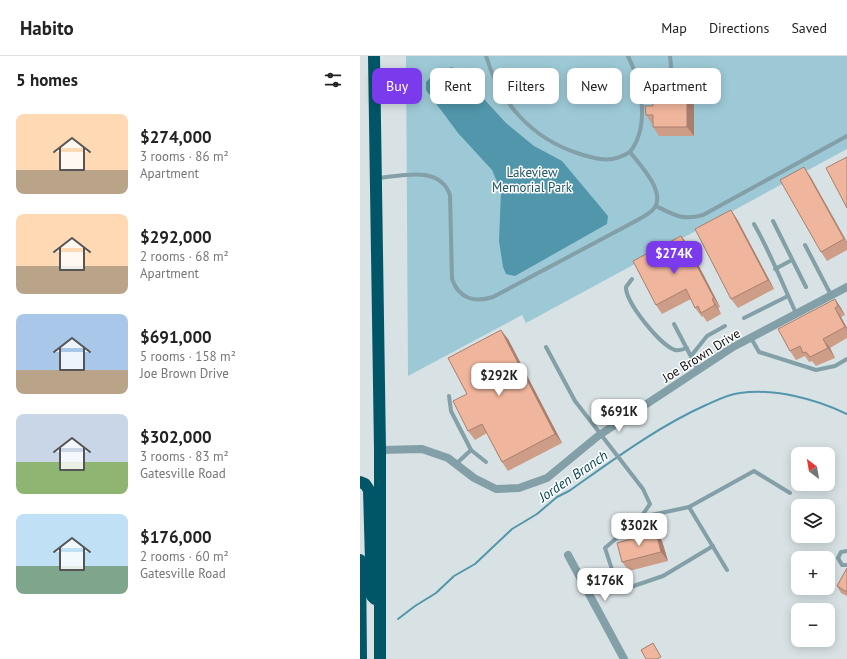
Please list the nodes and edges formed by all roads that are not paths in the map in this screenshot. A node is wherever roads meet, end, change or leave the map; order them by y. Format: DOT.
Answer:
graph roads {
  1 [pos="374,56"];
  2 [pos="486,56"];
  3 [pos="628,56"];
  4 [pos="670,56"];
  5 [pos="634,68"];
  6 [pos="670,68"];
  7 [pos="640,104"];
  8 [pos="847,136"];
  9 [pos="630,152"];
  10 [pos="376,178"];
  11 [pos="656,206"];
  12 [pos="773,221"];
  13 [pos="754,224"];
  14 [pos="805,245"];
  15 [pos="792,260"];
  16 [pos="775,269"];
  17 [pos="632,279"];
  18 [pos="806,287"];
  19 [pos="847,287"];
  20 [pos="831,295"];
  21 [pos="788,296"];
  22 [pos="797,314"];
  23 [pos="744,318"];
  24 [pos="674,324"];
  25 [pos="726,326"];
  26 [pos="751,338"];
  27 [pos="546,348"];
  28 [pos="687,348"];
  29 [pos="691,356"];
  30 [pos="847,359"];
  31 [pos="698,370"];
  32 [pos="449,396"];
  33 [pos="601,434"];
  34 [pos="380,450"];
  35 [pos="471,450"];
  36 [pos="486,462"];
  37 [pos="456,464"];
  38 [pos="360,482"];
  39 [pos="790,493"];
  40 [pos="689,507"];
  41 [pos="641,517"];
  42 [pos="713,546"];
  43 [pos="847,551"];
  44 [pos="568,555"];
  45 [pos="360,560"];
  46 [pos="847,565"];
  47 [pos="727,570"];
  48 [pos="380,606"];
  49 [pos="361,659"];
  50 [pos="380,659"];
  51 [pos="624,659"];
  1 -- 10 [label="highway"];
  2 -- 9 [label="lane"];
  3 -- 5 [label="lane"];
  4 -- 6 [label="lane"];
  7 -- 9 [label="lane"];
  8 -- 11 [label="lane"];
  9 -- 11 [label="lane"];
  10 -- 11 [label="lane"];
  10 -- 34 [label="highway"];
  12 -- 15 [label="lane"];
  13 -- 16 [label="lane"];
  14 -- 20 [label="lane"];
  15 -- 16 [label="lane"];
  15 -- 18 [label="lane"];
  16 -- 21 [label="lane"];
  17 -- 28 [label="lane"];
  19 -- 20 [label="street, Joe Brown Drive"];
  20 -- 22 [label="street, Joe Brown Drive"];
  21 -- 22 [label="lane"];
  21 -- 23 [label="lane"];
  22 -- 26 [label="street, Joe Brown Drive"];
  24 -- 28 [label="lane"];
  25 -- 29 [label="lane"];
  26 -- 30 [label="lane"];
  26 -- 31 [label="street, Joe Brown Drive"];
  27 -- 33 [label="lane"];
  28 -- 29 [label="lane"];
  29 -- 31 [label="lane"];
  31 -- 33 [label="street, Joe Brown Drive"];
  32 -- 35 [label="lane"];
  33 -- 37 [label="street, Joe Brown Drive"];
  33 -- 41 [label="lane"];
  34 -- 37 [label="street, Joe Brown Drive"];
  34 -- 48 [label="highway"];
  35 -- 36 [label="lane"];
  35 -- 37 [label="lane"];
  38 -- 48 [label="highway"];
  39 -- 40 [label="lane"];
  40 -- 41 [label="lane"];
  40 -- 42 [label="lane"];
  41 -- 42 [label="lane"];
  42 -- 47 [label="lane"];
  43 -- 46 [label="lane"];
  44 -- 51 [label="street"];
  45 -- 49 [label="highway"];
  48 -- 50 [label="highway"];
}
